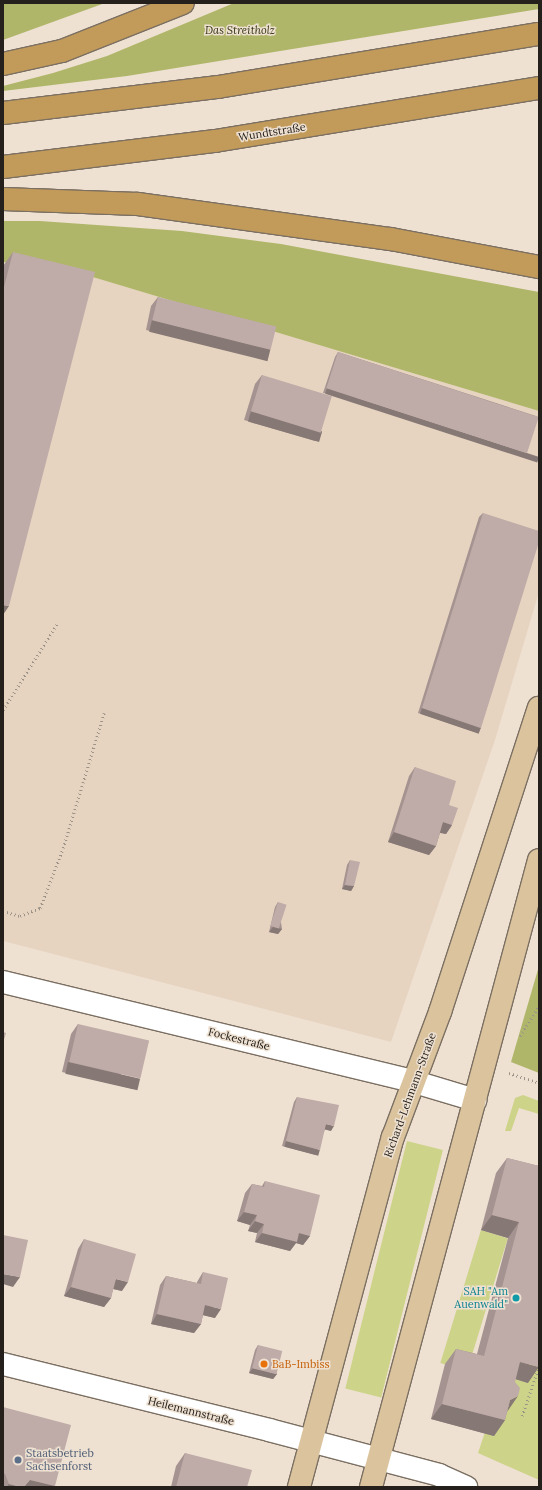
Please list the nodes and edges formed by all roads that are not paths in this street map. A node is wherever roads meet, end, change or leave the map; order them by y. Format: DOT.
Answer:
graph roads {
  1 [pos="182,3"];
  2 [pos="539,34"];
  3 [pos="3,64"];
  4 [pos="539,88"];
  5 [pos="3,113"];
  6 [pos="3,167"];
  7 [pos="3,199"];
  8 [pos="539,266"];
  9 [pos="539,708"];
  10 [pos="539,860"];
  11 [pos="3,982"];
  12 [pos="415,1082"];
  13 [pos="475,1100"];
  14 [pos="3,1364"];
  15 [pos="311,1441"];
  16 [pos="378,1460"];
  17 [pos="299,1487"];
  18 [pos="371,1487"];
  19 [pos="466,1487"];
  1 -- 3 [label="highway"];
  2 -- 5 [label="highway"];
  4 -- 6 [label="highway, Wundtstraße"];
  7 -- 8 [label="highway"];
  9 -- 12 [label="main road, Richard-Lehmann-Straße"];
  10 -- 13 [label="main road"];
  11 -- 12 [label="street, Fockestraße"];
  12 -- 13 [label="street, Fockestraße"];
  12 -- 15 [label="main road, Richard-Lehmann-Straße"];
  13 -- 16 [label="main road"];
  14 -- 15 [label="street, Heilemannstraße"];
  15 -- 16 [label="street, Heilemannstraße"];
  15 -- 17 [label="main road, Richard-Lehmann-Straße"];
  16 -- 18 [label="main road"];
  16 -- 19 [label="street, Heilemannstraße"];
}
